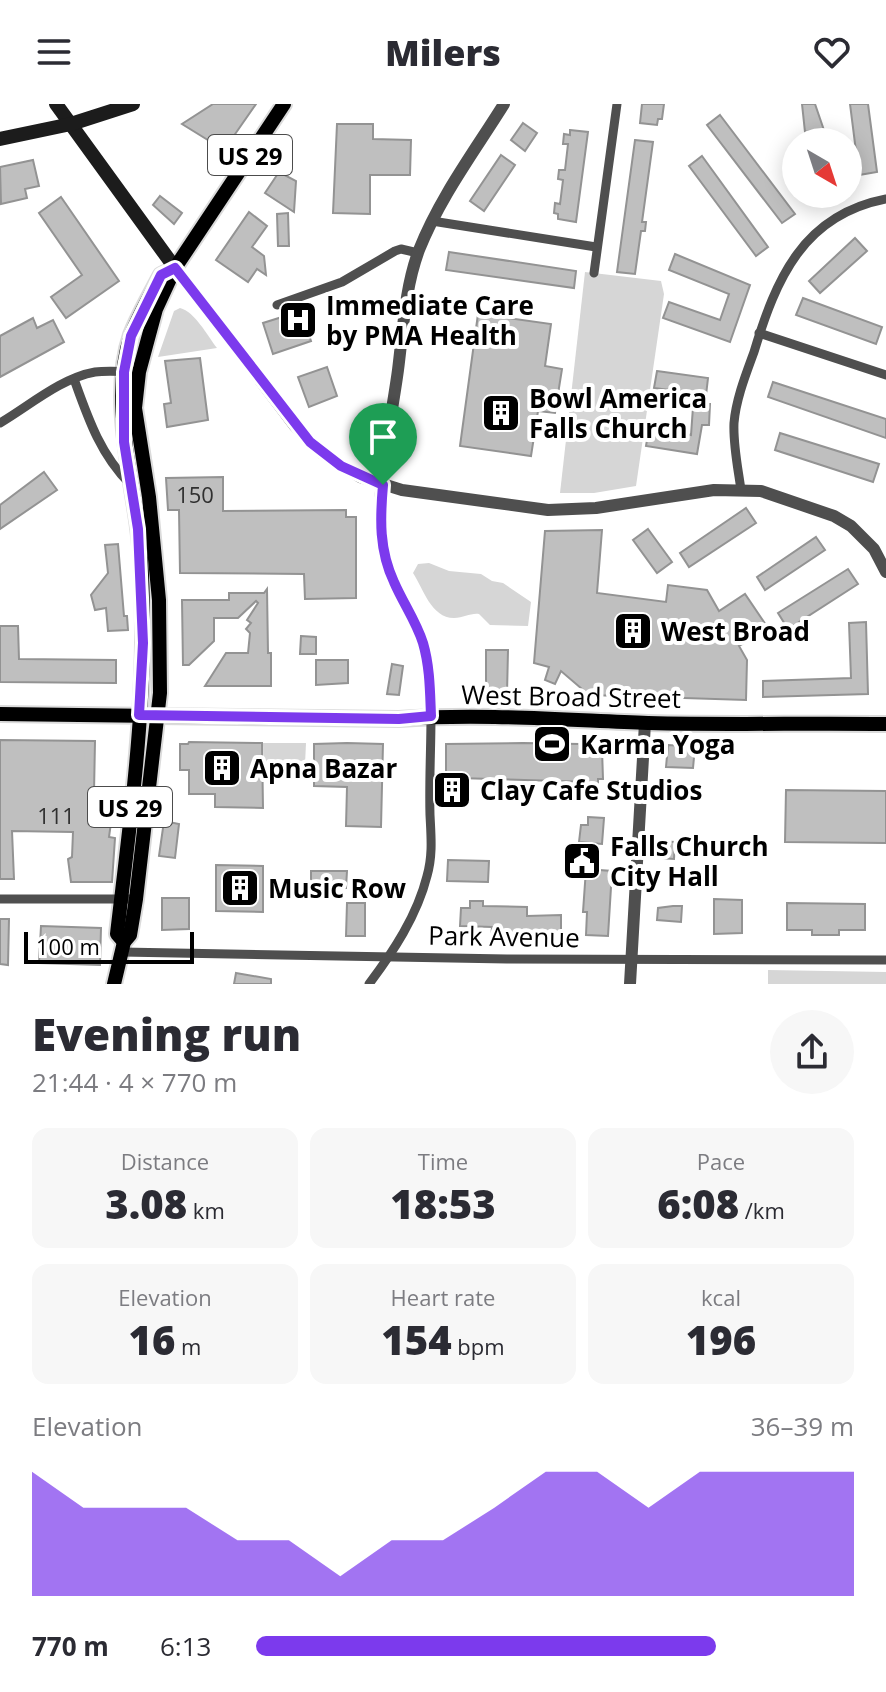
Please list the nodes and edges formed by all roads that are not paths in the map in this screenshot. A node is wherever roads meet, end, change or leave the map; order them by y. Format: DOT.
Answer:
graph roads {
  1 [pos="56,104"];
  2 [pos="133,104"];
  3 [pos="284,104"];
  4 [pos="504,104"];
  5 [pos="617,104"];
  6 [pos="71,124"];
  7 [pos="0,139"];
  8 [pos="886,199"];
  9 [pos="432,221"];
  10 [pos="596,247"];
  11 [pos="418,253"];
  12 [pos="175,268"];
  13 [pos="594,273"];
  14 [pos="277,305"];
  15 [pos="759,333"];
  16 [pos="132,372"];
  17 [pos="886,375"];
  18 [pos="74,379"];
  19 [pos="0,423"];
  20 [pos="130,484"];
  21 [pos="383,485"];
  22 [pos="741,490"];
  23 [pos="886,572"];
  24 [pos="0,714"];
  25 [pos="139,715"];
  26 [pos="159,715"];
  27 [pos="431,716"];
  28 [pos="645,723"];
  29 [pos="886,724"];
  30 [pos="0,899"];
  31 [pos="129,899"];
  32 [pos="123,947"];
  33 [pos="390,956"];
  34 [pos="632,958"];
  35 [pos="886,960"];
  36 [pos="114,984"];
  37 [pos="369,984"];
  38 [pos="630,984"];
  1 -- 6 [label="main road"];
  2 -- 6 [label="main road"];
  3 -- 12 [label="main road, US 29"];
  4 -- 9 [label="street"];
  5 -- 10 [label="street"];
  6 -- 7 [label="main road"];
  6 -- 12 [label="main road"];
  8 -- 15 [label="street"];
  9 -- 10 [label="street"];
  9 -- 11 [label="street"];
  10 -- 13 [label="street"];
  11 -- 14 [label="street"];
  11 -- 21 [label="street"];
  12 -- 16 [label="main road, US 29"];
  12 -- 21 [label="street"];
  15 -- 17 [label="street"];
  15 -- 22 [label="street"];
  16 -- 18 [label="street"];
  16 -- 20 [label="main road, US 29"];
  16 -- 26 [label="main road, US 29"];
  18 -- 19 [label="street"];
  18 -- 20 [label="street"];
  20 -- 25 [label="main road, US 29"];
  21 -- 22 [label="street"];
  21 -- 27 [label="street"];
  22 -- 23 [label="street"];
  24 -- 25 [label="main road, West Broad Street"];
  25 -- 26 [label="main road, West Broad Street"];
  25 -- 31 [label="main road, US 29"];
  26 -- 27 [label="main road, West Broad Street"];
  26 -- 31 [label="main road, US 29"];
  27 -- 28 [label="main road, West Broad Street"];
  27 -- 33 [label="street"];
  28 -- 29 [label="main road, West Broad Street"];
  28 -- 34 [label="street"];
  30 -- 31 [label="street"];
  31 -- 32 [label="main road, US 29"];
  32 -- 33 [label="street, Park Avenue"];
  32 -- 36 [label="main road, US 29"];
  33 -- 34 [label="street, Park Avenue"];
  33 -- 37 [label="street"];
  34 -- 35 [label="street, Park Avenue"];
  34 -- 38 [label="street"];
}
